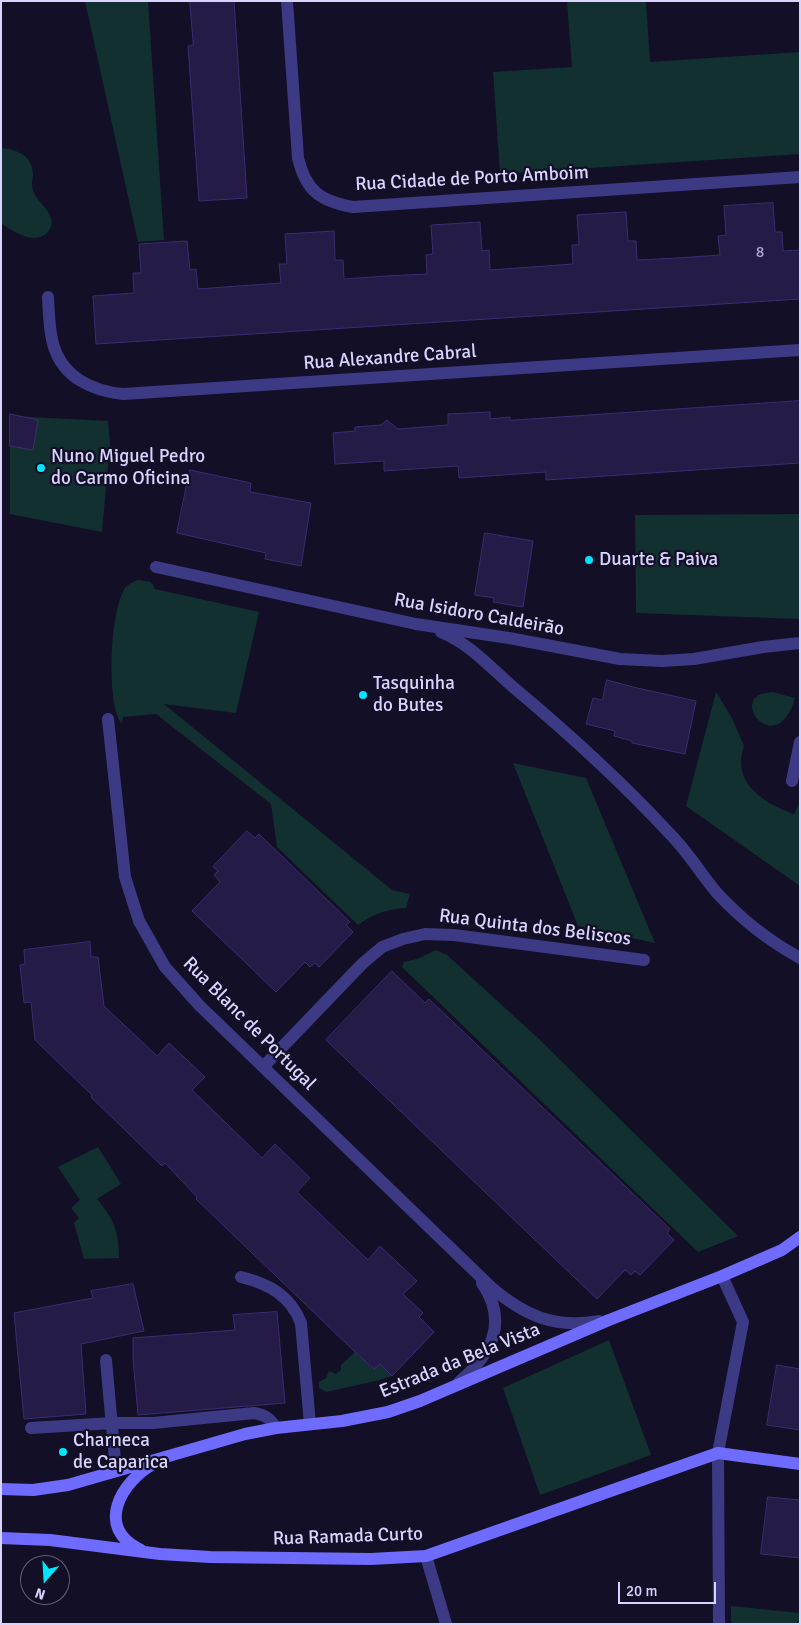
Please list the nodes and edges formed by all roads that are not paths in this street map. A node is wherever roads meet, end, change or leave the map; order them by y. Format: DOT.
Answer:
graph roads {
  1 [pos="287,1"];
  2 [pos="800,177"];
  3 [pos="48,297"];
  4 [pos="800,350"];
  5 [pos="156,567"];
  6 [pos="416,624"];
  7 [pos="800,643"];
  8 [pos="108,719"];
  9 [pos="800,742"];
  10 [pos="792,781"];
  11 [pos="800,958"];
  12 [pos="644,960"];
  13 [pos="264,1066"];
  14 [pos="800,1237"];
  15 [pos="470,1267"];
  16 [pos="722,1276"];
  17 [pos="241,1277"];
  18 [pos="609,1320"];
  19 [pos="106,1360"];
  20 [pos="455,1386"];
  21 [pos="112,1423"];
  22 [pos="310,1424"];
  23 [pos="31,1428"];
  24 [pos="276,1428"];
  25 [pos="175,1453"];
  26 [pos="718,1453"];
  27 [pos="800,1464"];
  28 [pos="116,1471"];
  29 [pos="1,1489"];
  30 [pos="1,1538"];
  31 [pos="160,1554"];
  32 [pos="426,1556"];
  33 [pos="446,1624"];
  34 [pos="719,1624"];
  1 -- 2 [label="street, Rua Cidade de Porto Amboim"];
  3 -- 4 [label="street, Rua Alexandre Cabral"];
  5 -- 6 [label="street, Rua Isidoro Caldeirão"];
  6 -- 7 [label="street, Rua Isidoro Caldeirão"];
  6 -- 11 [label="street"];
  8 -- 13 [label="street, Rua Blanc de Portugal"];
  9 -- 10 [label="street"];
  12 -- 13 [label="street, Rua Quinta dos Beliscos"];
  13 -- 15 [label="street, Rua Blanc de Portugal"];
  14 -- 16 [label="street, Estrada da Bela Vista"];
  15 -- 18 [label="street, Rua Blanc de Portugal"];
  15 -- 20 [label="street, Rua Blanc de Portugal"];
  16 -- 18 [label="street, Estrada da Bela Vista"];
  16 -- 26 [label="street"];
  17 -- 22 [label="street"];
  18 -- 20 [label="street, Estrada da Bela Vista"];
  19 -- 21 [label="street"];
  20 -- 22 [label="street, Estrada da Bela Vista"];
  21 -- 23 [label="street"];
  21 -- 24 [label="street"];
  21 -- 28 [label="street"];
  22 -- 24 [label="street, Estrada da Bela Vista"];
  24 -- 25 [label="street, Estrada da Bela Vista"];
  25 -- 28 [label="street, Estrada da Bela Vista"];
  25 -- 31 [label="street"];
  26 -- 27 [label="street, Rua Ramada Curto"];
  26 -- 32 [label="street, Rua Ramada Curto"];
  26 -- 34 [label="street"];
  28 -- 29 [label="street, Estrada da Bela Vista"];
  30 -- 31 [label="street, Rua Ramada Curto"];
  31 -- 32 [label="street, Rua Ramada Curto"];
  32 -- 33 [label="street"];
}
